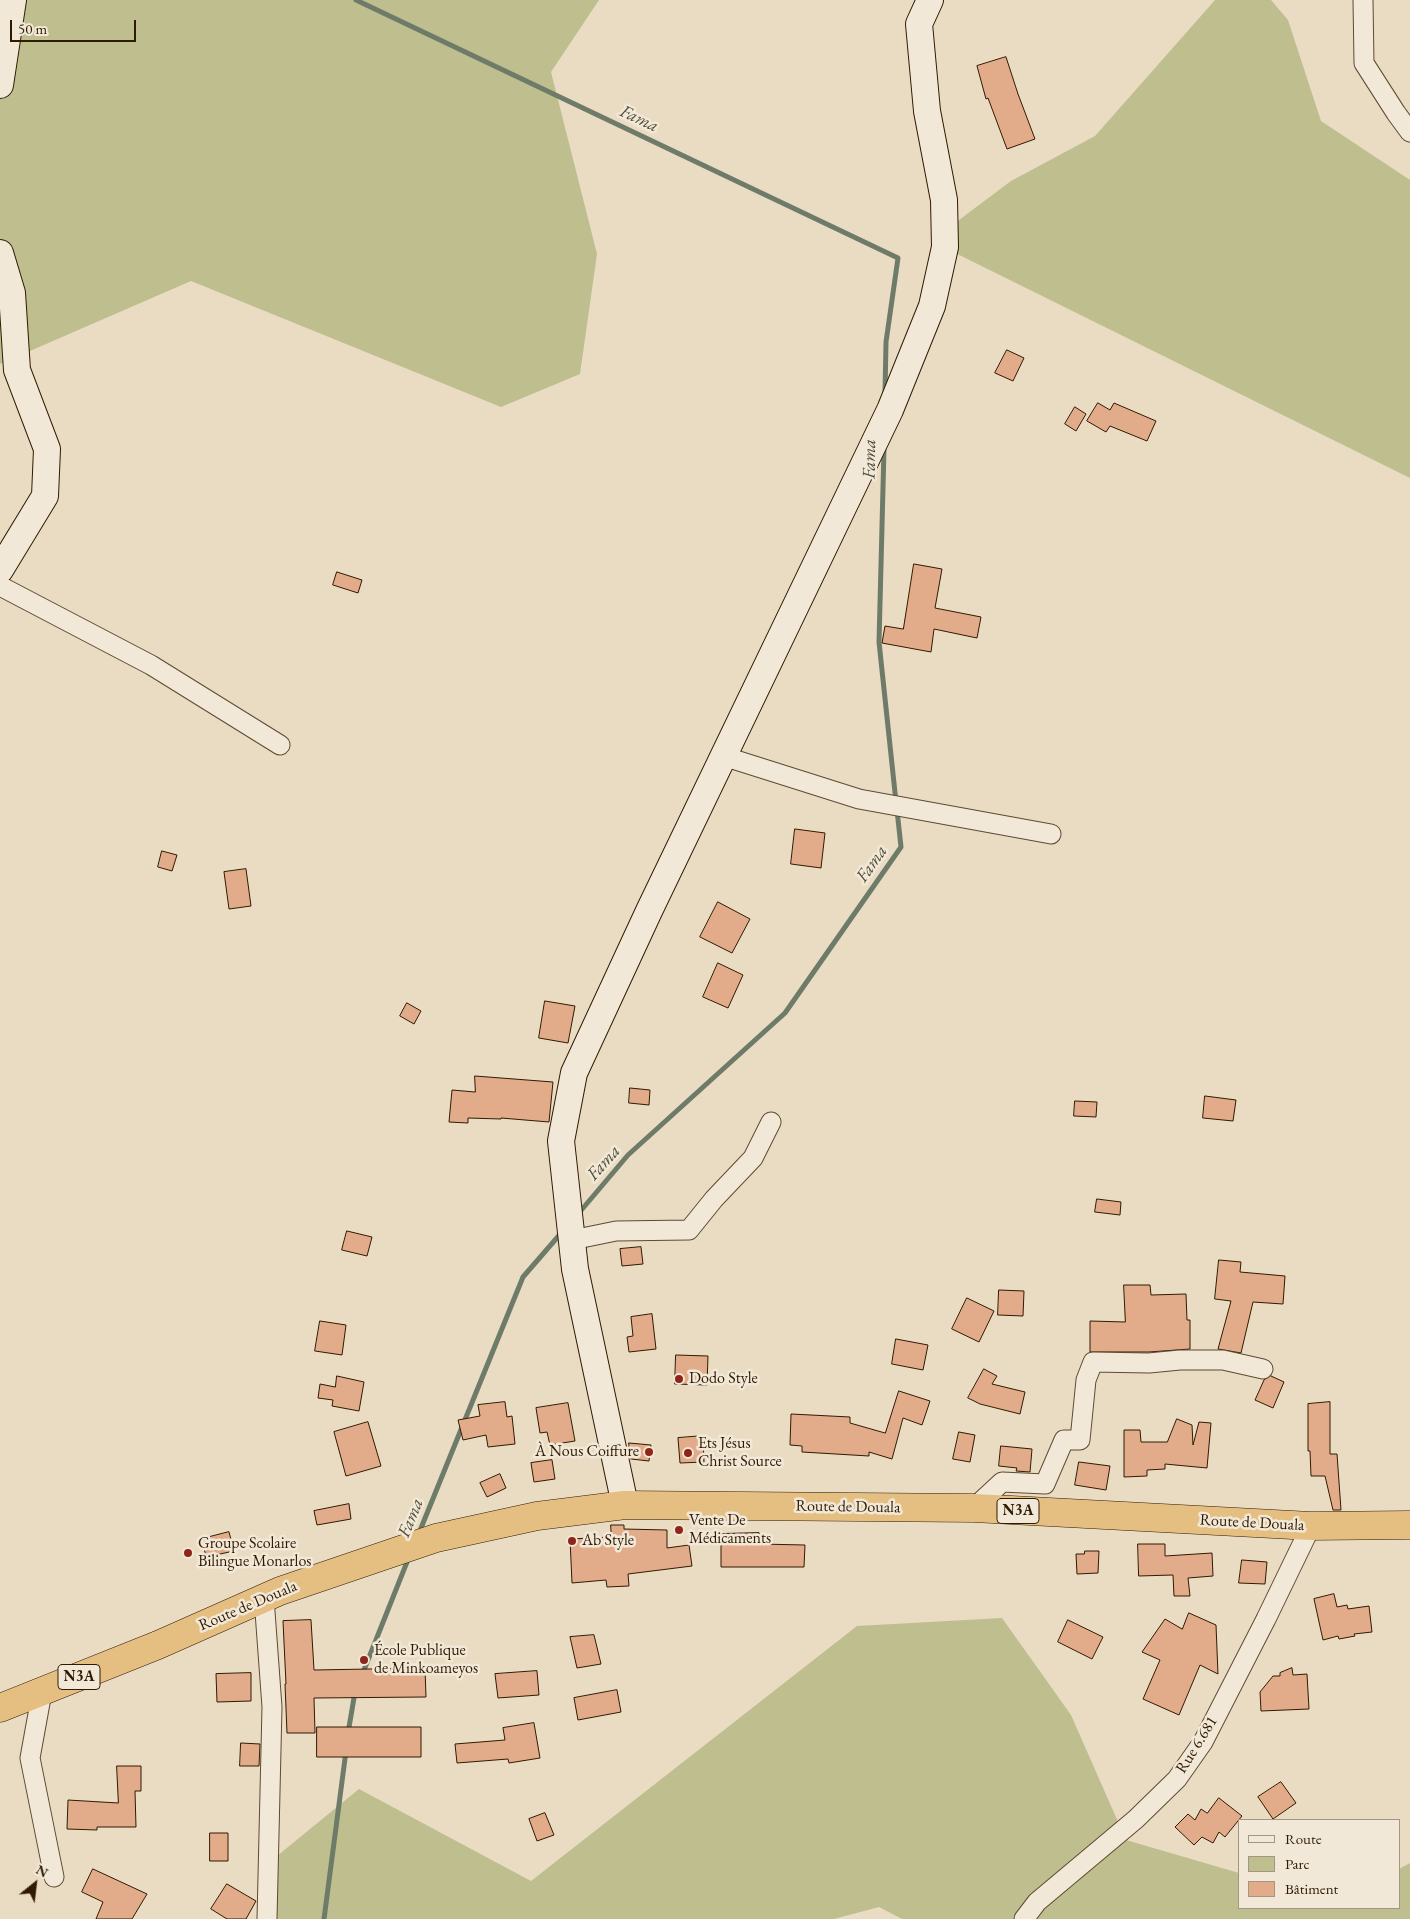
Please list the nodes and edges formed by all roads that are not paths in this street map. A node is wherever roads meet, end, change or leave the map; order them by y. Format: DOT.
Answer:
graph roads {
  1 [pos="13,0"];
  2 [pos="930,0"];
  3 [pos="1363,0"];
  4 [pos="0,85"];
  5 [pos="1410,132"];
  6 [pos="0,253"];
  7 [pos="0,570"];
  8 [pos="0,586"];
  9 [pos="280,745"];
  10 [pos="723,756"];
  11 [pos="1051,834"];
  12 [pos="771,1122"];
  13 [pos="572,1240"];
  14 [pos="1263,1369"];
  15 [pos="625,1505"];
  16 [pos="974,1508"];
  17 [pos="1410,1525"];
  18 [pos="1311,1526"];
  19 [pos="264,1598"];
  20 [pos="42,1692"];
  21 [pos="0,1708"];
  22 [pos="54,1877"];
  23 [pos="268,1919"];
  24 [pos="1024,1919"];
  1 -- 4 [label="street"];
  2 -- 10 [label="street"];
  3 -- 5 [label="street"];
  6 -- 7 [label="street"];
  8 -- 9 [label="street"];
  10 -- 11 [label="street"];
  10 -- 13 [label="street"];
  12 -- 13 [label="street"];
  13 -- 15 [label="street"];
  14 -- 16 [label="street"];
  15 -- 16 [label="highway, Route de Douala / N3A"];
  15 -- 19 [label="highway, Route de Douala / N3A"];
  16 -- 18 [label="highway, Route de Douala / N3A"];
  17 -- 18 [label="highway, Route de Douala / N3A"];
  18 -- 24 [label="street, Rue 6.681"];
  19 -- 20 [label="highway, Route de Douala / N3A"];
  19 -- 23 [label="street"];
  20 -- 21 [label="highway, N3A"];
  20 -- 22 [label="street"];
}
